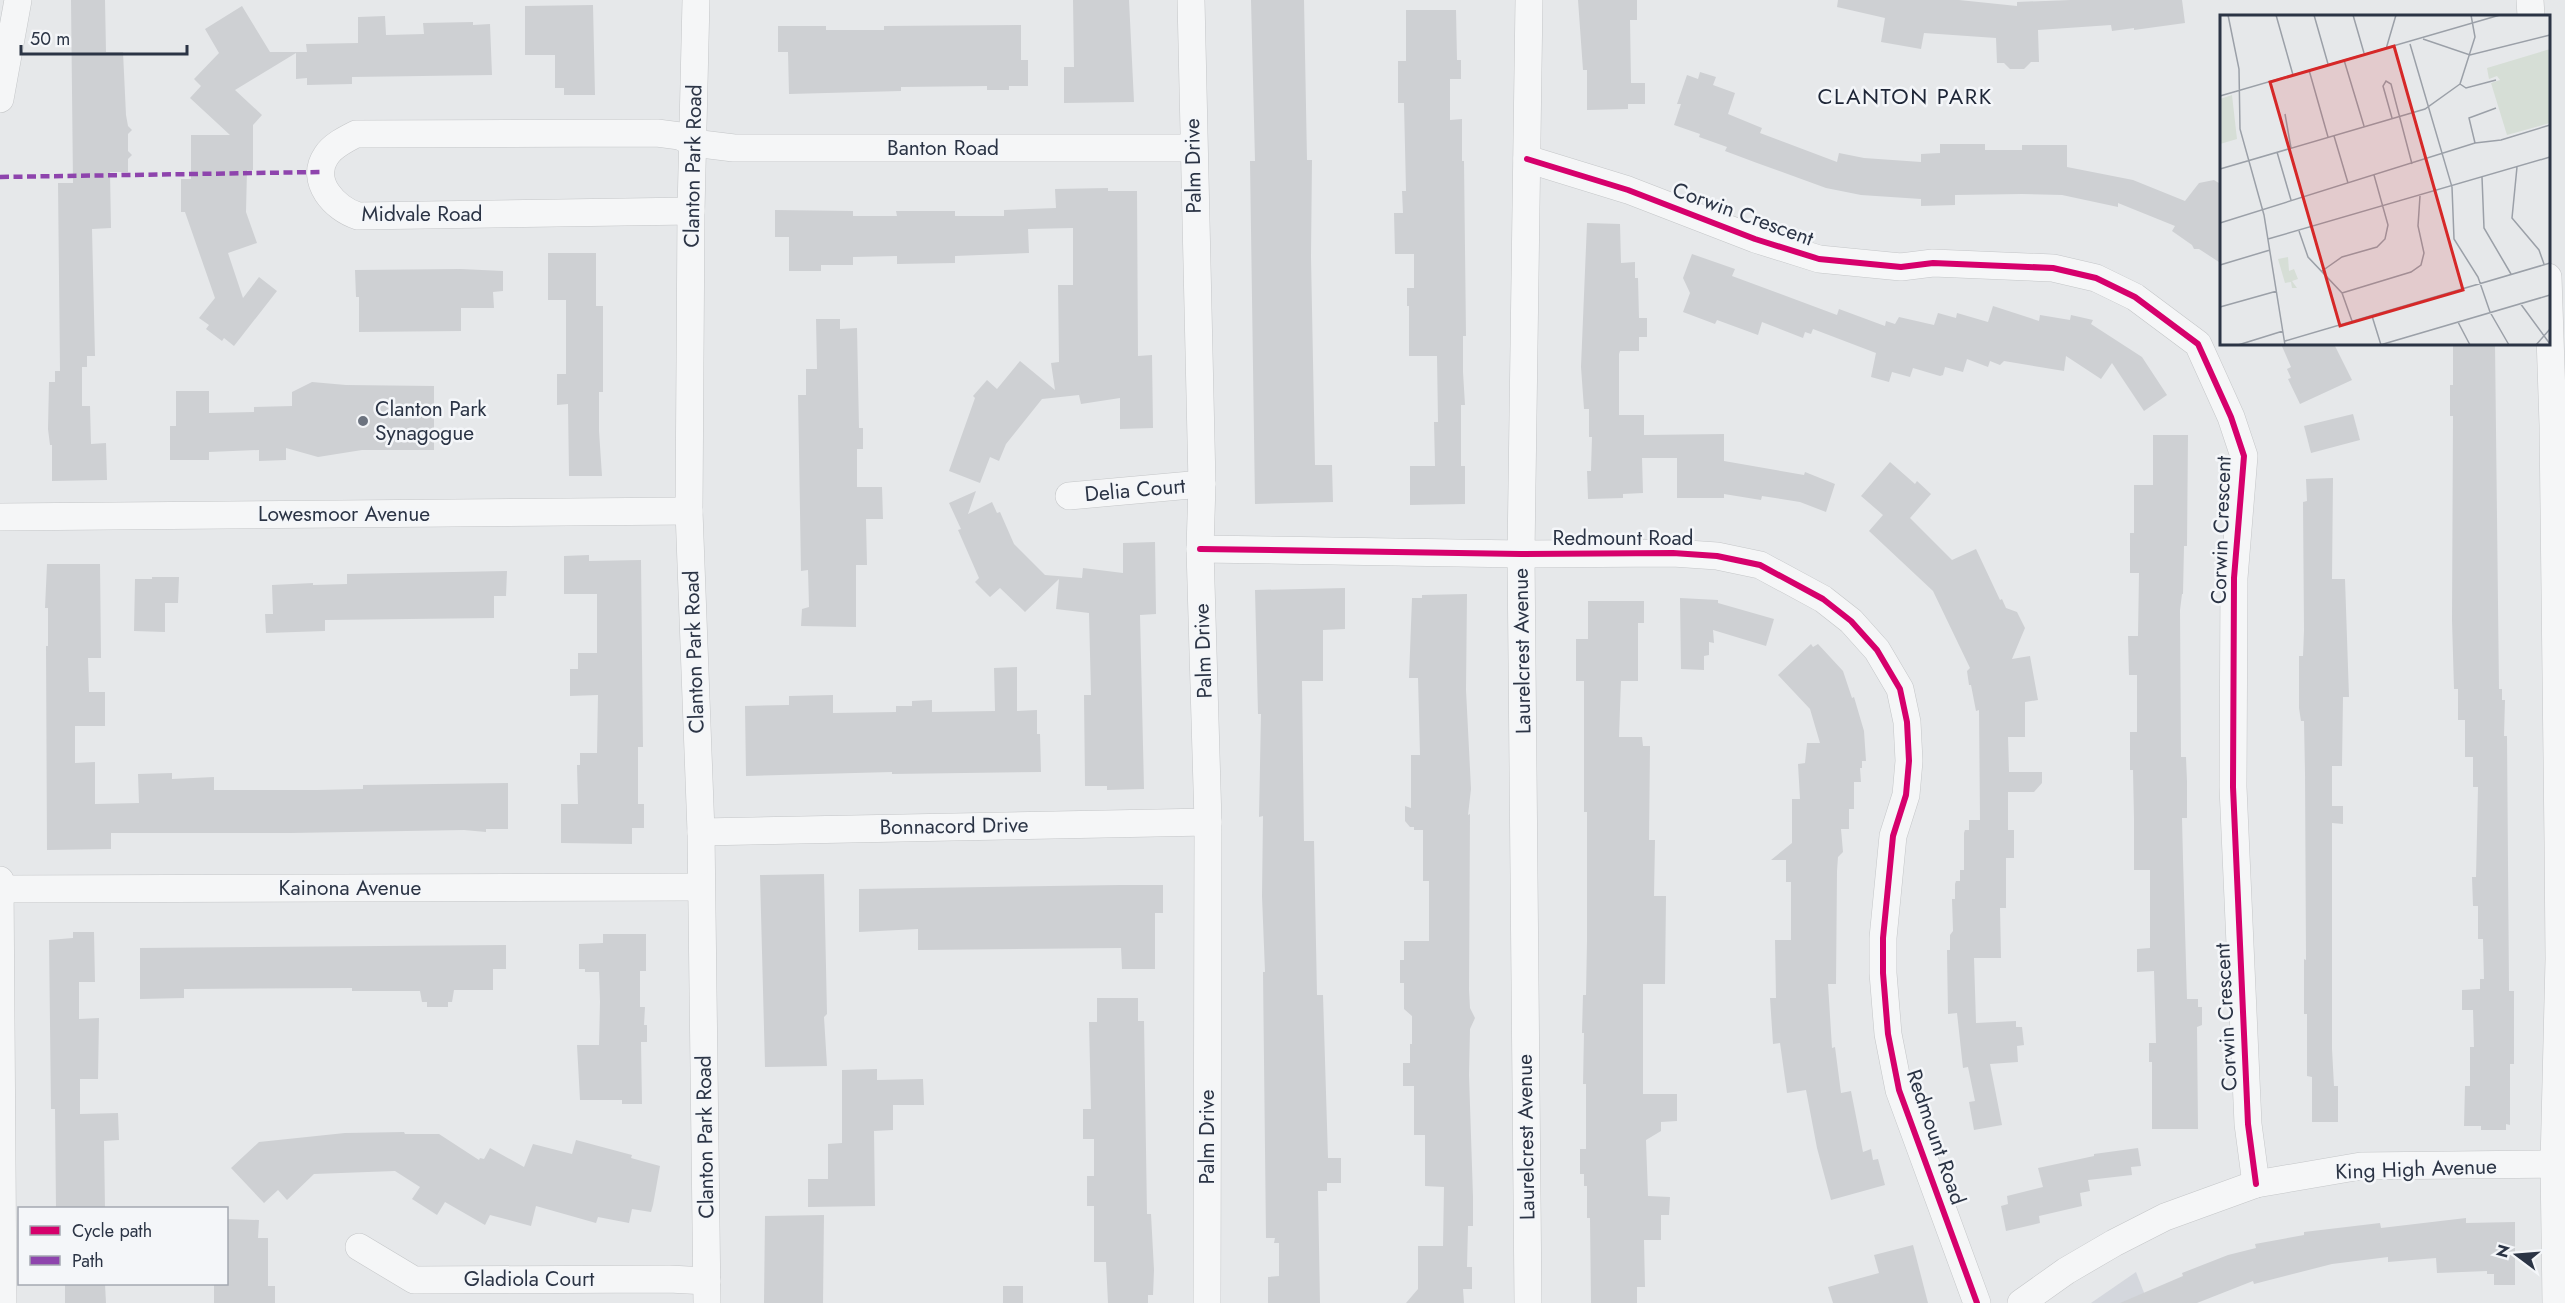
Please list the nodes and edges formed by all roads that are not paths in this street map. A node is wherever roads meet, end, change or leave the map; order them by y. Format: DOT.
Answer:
graph roads {
  1 [pos="18,0"];
  2 [pos="696,0"];
  3 [pos="1191,0"];
  4 [pos="1529,0"];
  5 [pos="2530,0"];
  6 [pos="2531,15"];
  7 [pos="1,88"];
  8 [pos="693,143"];
  9 [pos="1193,148"];
  10 [pos="1527,159"];
  11 [pos="691,211"];
  12 [pos="2550,336"];
  13 [pos="1202,484"];
  14 [pos="1069,496"];
  15 [pos="689,511"];
  16 [pos="0,517"];
  17 [pos="1200,549"];
  18 [pos="1521,554"];
  19 [pos="1208,822"];
  20 [pos="701,832"];
  21 [pos="0,880"];
  22 [pos="700,887"];
  23 [pos="0,889"];
  24 [pos="2562,958"];
  25 [pos="0,1054"];
  26 [pos="2554,1164"];
  27 [pos="2256,1184"];
  28 [pos="359,1247"];
  29 [pos="707,1292"];
  30 [pos="3,1303"];
  31 [pos="1207,1303"];
  32 [pos="1528,1303"];
  33 [pos="1977,1303"];
  34 [pos="2021,1303"];
  35 [pos="2556,1303"];
  1 -- 7 [label="street"];
  2 -- 8 [label="street, Clanton Park Road"];
  3 -- 9 [label="street, Palm Drive"];
  4 -- 10 [label="street, Laurelcrest Avenue"];
  5 -- 6 [label="street"];
  8 -- 9 [label="street, Banton Road"];
  8 -- 11 [label="street, Clanton Park Road"];
  8 -- 11 [label="street, Midvale Road"];
  9 -- 13 [label="street, Palm Drive"];
  10 -- 18 [label="street, Laurelcrest Avenue"];
  10 -- 27 [label="street, Corwin Crescent"];
  11 -- 15 [label="street, Clanton Park Road"];
  12 -- 24 [label="street"];
  13 -- 14 [label="street, Delia Court"];
  13 -- 17 [label="street, Palm Drive"];
  15 -- 16 [label="street, Lowesmoor Avenue"];
  15 -- 20 [label="street, Clanton Park Road"];
  17 -- 18 [label="street, Redmount Road"];
  17 -- 19 [label="street, Palm Drive"];
  18 -- 32 [label="street, Laurelcrest Avenue"];
  18 -- 33 [label="street, Redmount Road"];
  19 -- 20 [label="street, Bonnacord Drive"];
  19 -- 31 [label="street, Palm Drive"];
  20 -- 22 [label="street, Clanton Park Road"];
  21 -- 23 [label="street"];
  22 -- 23 [label="street, Kainona Avenue"];
  22 -- 29 [label="street, Clanton Park Road"];
  23 -- 25 [label="street"];
  24 -- 26 [label="street"];
  25 -- 30 [label="street"];
  26 -- 27 [label="street, King High Avenue"];
  26 -- 35 [label="street"];
  27 -- 34 [label="street, King High Avenue"];
  28 -- 29 [label="street, Gladiola Court"];
}
